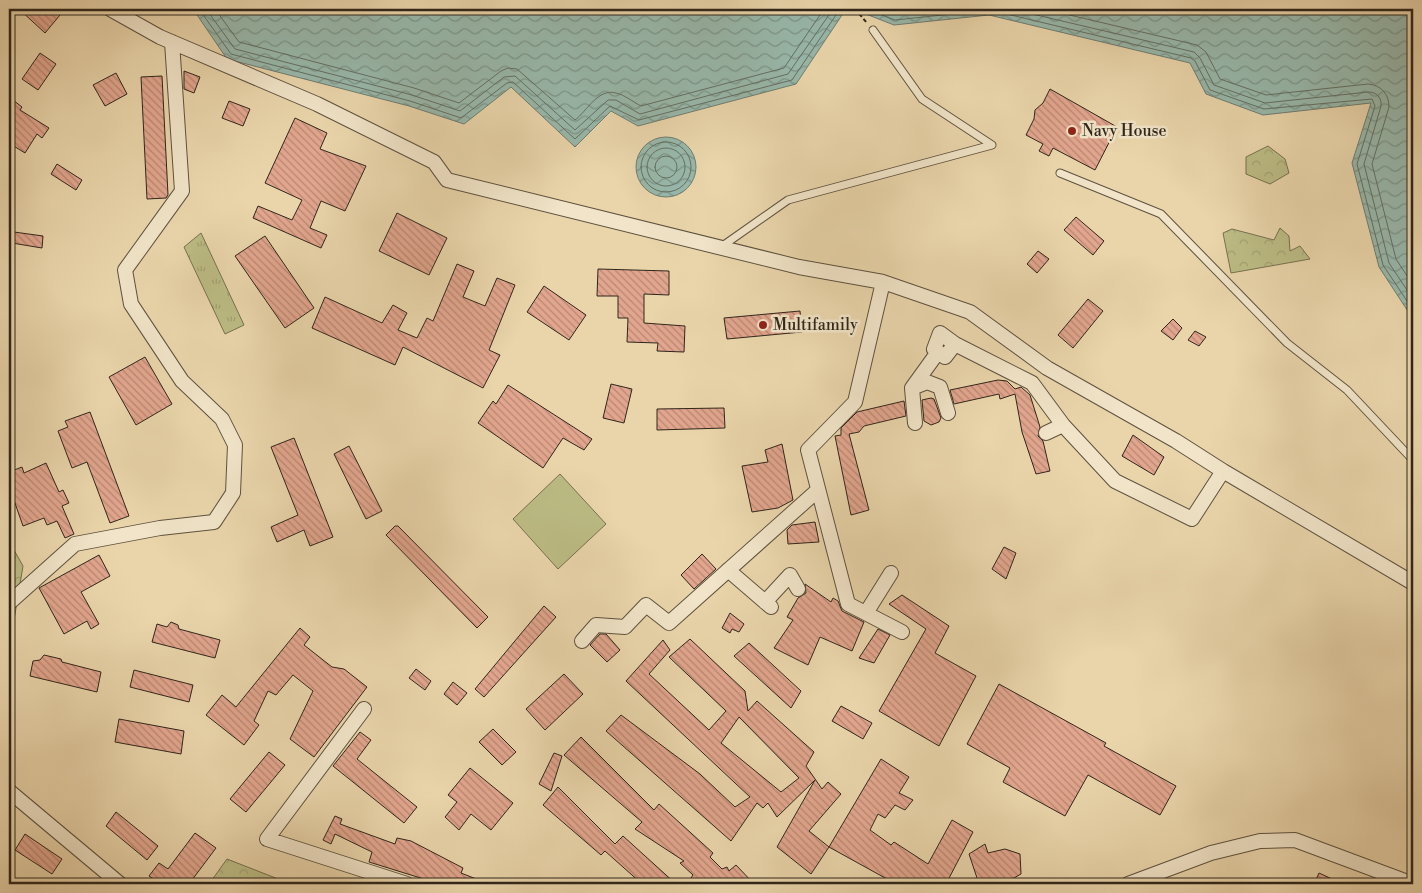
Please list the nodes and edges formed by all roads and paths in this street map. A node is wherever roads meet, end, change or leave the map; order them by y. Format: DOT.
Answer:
graph roads {
  1 [pos="110,9"];
  2 [pos="855,9"];
  3 [pos="873,30"];
  4 [pos="172,42"];
  5 [pos="1060,174"];
  6 [pos="721,247"];
  7 [pos="883,282"];
  8 [pos="912,388"];
  9 [pos="948,412"];
  10 [pos="914,423"];
  11 [pos="1063,425"];
  12 [pos="1046,433"];
  13 [pos="1413,460"];
  14 [pos="1223,471"];
  15 [pos="818,490"];
  16 [pos="728,570"];
  17 [pos="891,573"];
  18 [pos="1413,583"];
  19 [pos="798,589"];
  20 [pos="9,603"];
  21 [pos="866,613"];
  22 [pos="902,632"];
  23 [pos="582,641"];
  24 [pos="364,709"];
  25 [pos="9,791"];
  26 [pos="120,884"];
  27 [pos="407,884"];
  28 [pos="1128,884"];
  29 [pos="1413,884"];
  1 -- 4 [label="street"];
  2 -- 3 [label="path"];
  3 -- 6 [label="lane"];
  4 -- 6 [label="street"];
  4 -- 20 [label="street"];
  5 -- 13 [label="lane"];
  6 -- 7 [label="street"];
  7 -- 14 [label="street"];
  7 -- 15 [label="street"];
  8 -- 9 [label="street"];
  8 -- 10 [label="street"];
  8 -- 11 [label="street"];
  11 -- 12 [label="street"];
  11 -- 14 [label="street"];
  14 -- 18 [label="street"];
  15 -- 16 [label="street"];
  15 -- 21 [label="street"];
  16 -- 19 [label="street"];
  16 -- 23 [label="street"];
  17 -- 21 [label="street"];
  21 -- 22 [label="street"];
  24 -- 27 [label="street"];
  25 -- 26 [label="street"];
  28 -- 29 [label="street"];
}
